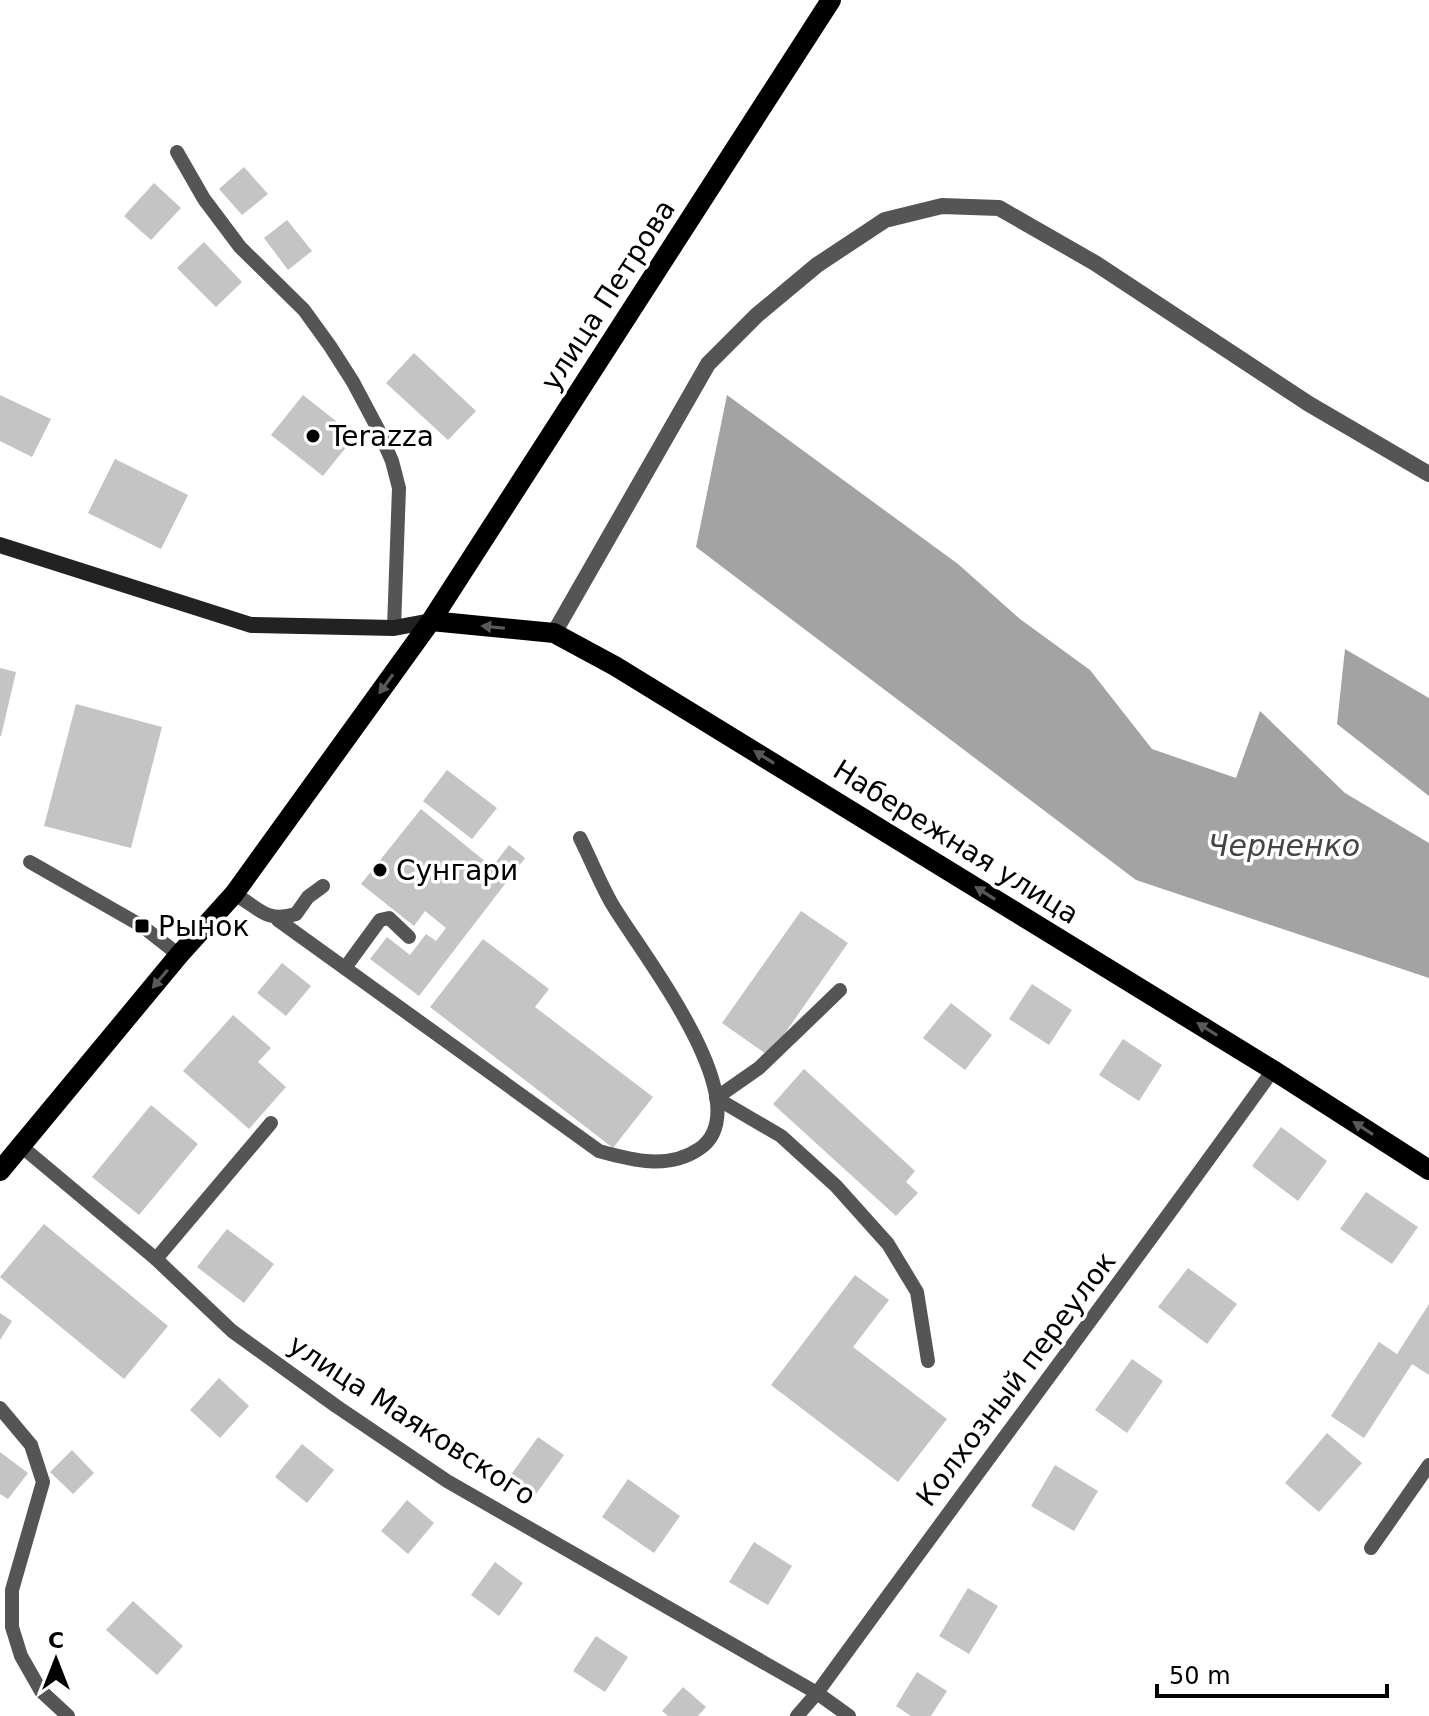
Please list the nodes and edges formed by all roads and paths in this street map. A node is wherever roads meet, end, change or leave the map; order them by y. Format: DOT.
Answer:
graph roads {
  1 [pos="831,0"];
  2 [pos="177,152"];
  3 [pos="1429,474"];
  4 [pos="0,545"];
  5 [pos="431,621"];
  6 [pos="394,628"];
  7 [pos="554,633"];
  8 [pos="580,838"];
  9 [pos="30,862"];
  10 [pos="323,886"];
  11 [pos="234,894"];
  12 [pos="278,920"];
  13 [pos="409,937"];
  14 [pos="179,955"];
  15 [pos="345,968"];
  16 [pos="840,990"];
  17 [pos="1273,1070"];
  18 [pos="716,1098"];
  19 [pos="271,1123"];
  20 [pos="21,1146"];
  21 [pos="1429,1170"];
  22 [pos="0,1171"];
  23 [pos="156,1259"];
  24 [pos="928,1361"];
  25 [pos="0,1408"];
  26 [pos="1429,1465"];
  27 [pos="1371,1548"];
  28 [pos="817,1693"];
  29 [pos="68,1716"];
  30 [pos="797,1716"];
  31 [pos="849,1716"];
  1 -- 5 [label="main road, улица Петрова"];
  2 -- 6 [label="lane"];
  3 -- 7 [label="street"];
  4 -- 6 [label="main road"];
  5 -- 6 [label="main road"];
  7 -- 5 [label="main road, Набережная улица, one-way"];
  5 -- 11 [label="main road, улица Петрова, one-way"];
  17 -- 7 [label="main road, Набережная улица, one-way"];
  8 -- 18 [label="lane"];
  9 -- 14 [label="lane"];
  10 -- 12 [label="lane"];
  11 -- 12 [label="lane"];
  11 -- 14 [label="main road, улица Петрова"];
  12 -- 15 [label="lane"];
  13 -- 15 [label="lane"];
  14 -- 20 [label="main road, улица Петрова, one-way"];
  15 -- 18 [label="lane"];
  16 -- 18 [label="lane"];
  21 -- 17 [label="main road, Набережная улица, one-way"];
  17 -- 28 [label="lane, Колхозный переулок"];
  18 -- 24 [label="lane"];
  19 -- 23 [label="lane"];
  20 -- 22 [label="main road, улица Петрова"];
  20 -- 23 [label="lane, улица Маяковского"];
  23 -- 28 [label="lane, улица Маяковского"];
  25 -- 29 [label="lane"];
  26 -- 27 [label="lane"];
  28 -- 30 [label="lane, Колхозный переулок"];
  28 -- 31 [label="lane, улица Маяковского"];
}
